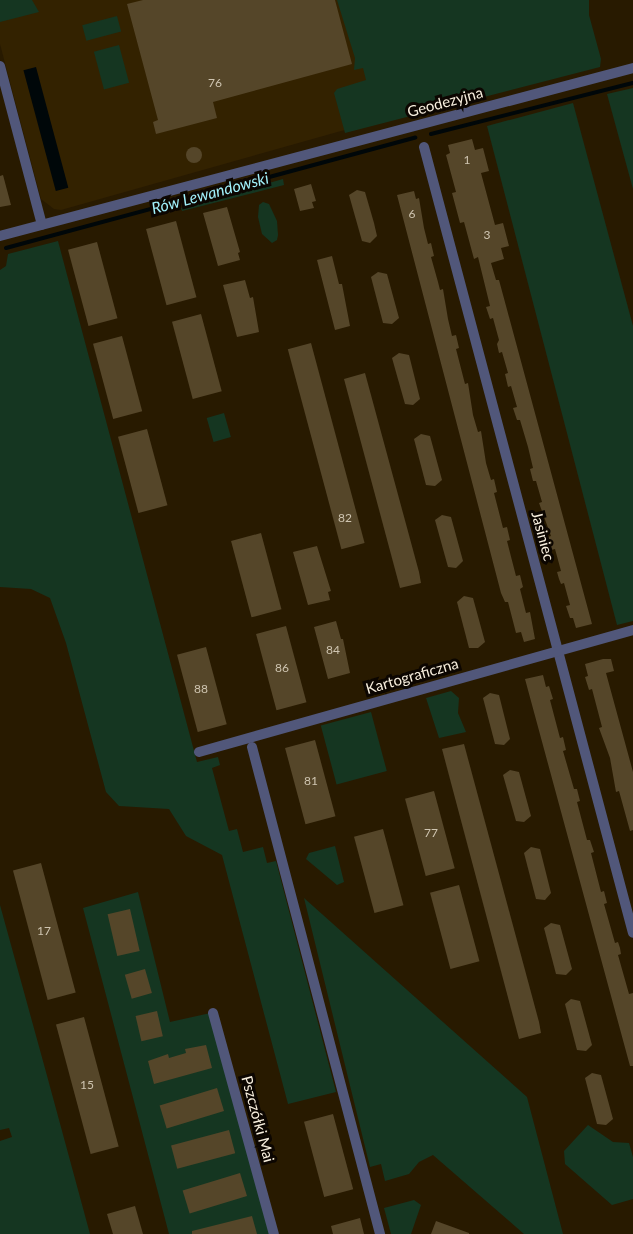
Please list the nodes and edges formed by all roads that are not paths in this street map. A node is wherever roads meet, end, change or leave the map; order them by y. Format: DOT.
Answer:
graph roads {
  1 [pos="0,66"];
  2 [pos="633,68"];
  3 [pos="424,147"];
  4 [pos="42,225"];
  5 [pos="0,236"];
  6 [pos="633,630"];
  7 [pos="559,651"];
  8 [pos="252,747"];
  9 [pos="199,752"];
  10 [pos="633,933"];
  11 [pos="213,1013"];
  12 [pos="274,1234"];
  13 [pos="380,1234"];
  1 -- 4 [label="street"];
  2 -- 4 [label="street, Geodezyjna"];
  3 -- 7 [label="street, Jasiniec"];
  4 -- 5 [label="street, Geodezyjna"];
  6 -- 7 [label="street, Kartograficzna"];
  7 -- 9 [label="street, Kartograficzna"];
  7 -- 10 [label="street, Jasiniec"];
  8 -- 13 [label="street"];
  11 -- 12 [label="street, Pszczółki Mai"];
}
